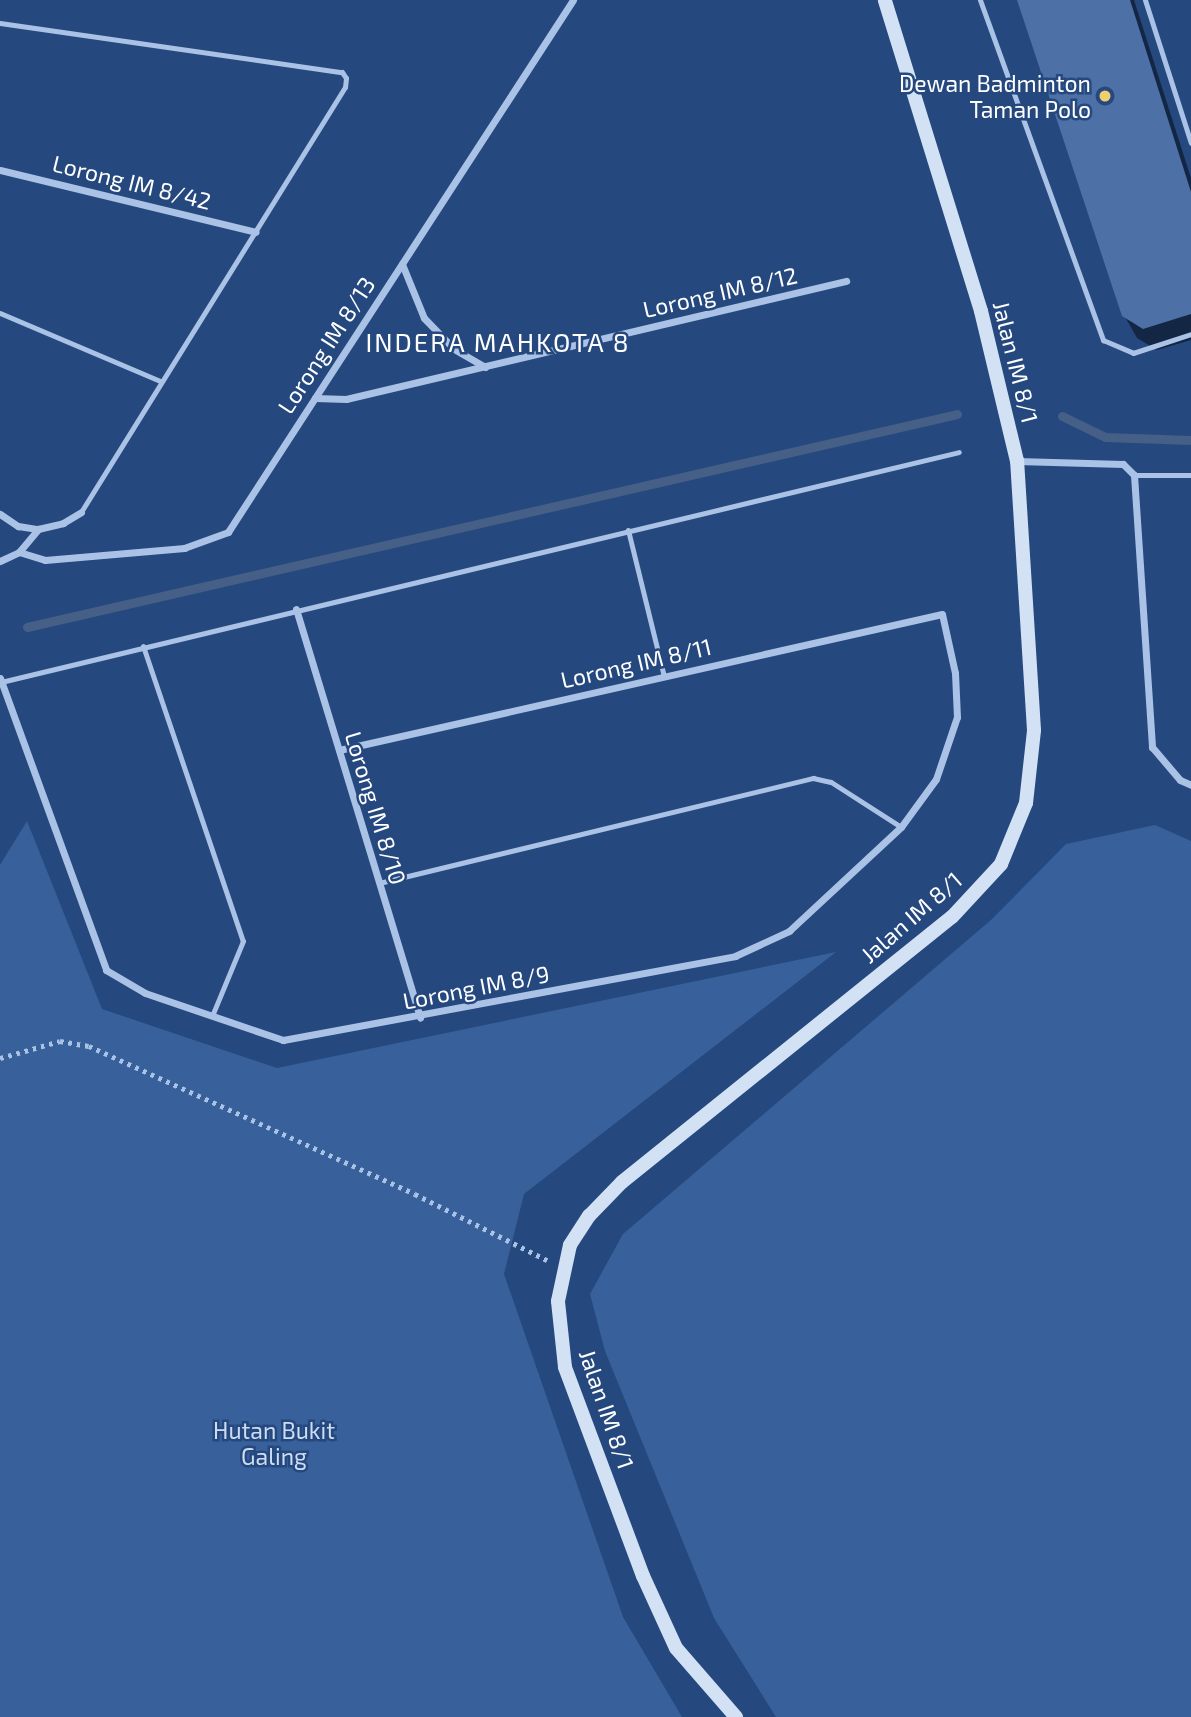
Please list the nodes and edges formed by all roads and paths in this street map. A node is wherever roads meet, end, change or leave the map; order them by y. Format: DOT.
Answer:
graph roads {
  1 [pos="573,0"];
  2 [pos="885,0"];
  3 [pos="981,0"];
  4 [pos="1145,0"];
  5 [pos="0,23"];
  6 [pos="1191,143"];
  7 [pos="0,170"];
  8 [pos="256,232"];
  9 [pos="402,264"];
  10 [pos="846,281"];
  11 [pos="0,313"];
  12 [pos="1191,334"];
  13 [pos="485,367"];
  14 [pos="160,381"];
  15 [pos="315,398"];
  16 [pos="959,452"];
  17 [pos="1017,461"];
  18 [pos="1135,475"];
  19 [pos="1191,475"];
  20 [pos="80,512"];
  21 [pos="0,514"];
  22 [pos="38,529"];
  23 [pos="628,530"];
  24 [pos="19,552"];
  25 [pos="0,561"];
  26 [pos="296,609"];
  27 [pos="942,614"];
  28 [pos="143,646"];
  29 [pos="664,677"];
  30 [pos="1,680"];
  31 [pos="339,750"];
  32 [pos="1191,785"];
  33 [pos="901,827"];
  34 [pos="379,883"];
  35 [pos="212,1016"];
  36 [pos="420,1018"];
  37 [pos="0,1058"];
  38 [pos="563,1268"];
  39 [pos="736,1717"];
  1 -- 9 [label="street, Lorong IM 8/13"];
  2 -- 17 [label="street, Jalan IM 8/1"];
  3 -- 12 [label="lane"];
  4 -- 6 [label="lane"];
  5 -- 8 [label="lane"];
  7 -- 8 [label="street, Lorong IM 8/42"];
  8 -- 14 [label="lane"];
  9 -- 13 [label="street"];
  9 -- 15 [label="street, Lorong IM 8/13"];
  10 -- 13 [label="street, Lorong IM 8/12"];
  11 -- 14 [label="lane"];
  13 -- 15 [label="street, Lorong IM 8/12"];
  14 -- 20 [label="lane"];
  15 -- 24 [label="street, Lorong IM 8/13"];
  16 -- 23 [label="lane"];
  17 -- 18 [label="street"];
  17 -- 38 [label="street, Jalan IM 8/1"];
  18 -- 19 [label="lane"];
  18 -- 32 [label="street"];
  20 -- 22 [label="street"];
  21 -- 22 [label="street"];
  22 -- 24 [label="street"];
  23 -- 26 [label="lane"];
  23 -- 29 [label="lane"];
  24 -- 25 [label="street"];
  26 -- 28 [label="lane"];
  26 -- 31 [label="street, Lorong IM 8/10"];
  27 -- 29 [label="street, Lorong IM 8/11"];
  27 -- 33 [label="street, Lorong IM 8/9"];
  28 -- 30 [label="lane"];
  28 -- 35 [label="lane"];
  29 -- 31 [label="street, Lorong IM 8/11"];
  30 -- 35 [label="street, Lorong IM 8/9"];
  31 -- 34 [label="street, Lorong IM 8/10"];
  33 -- 34 [label="lane"];
  33 -- 36 [label="street, Lorong IM 8/9"];
  34 -- 36 [label="street, Lorong IM 8/10"];
  35 -- 36 [label="street, Lorong IM 8/9"];
  37 -- 38 [label="path"];
  38 -- 39 [label="street, Jalan IM 8/1"];
}
